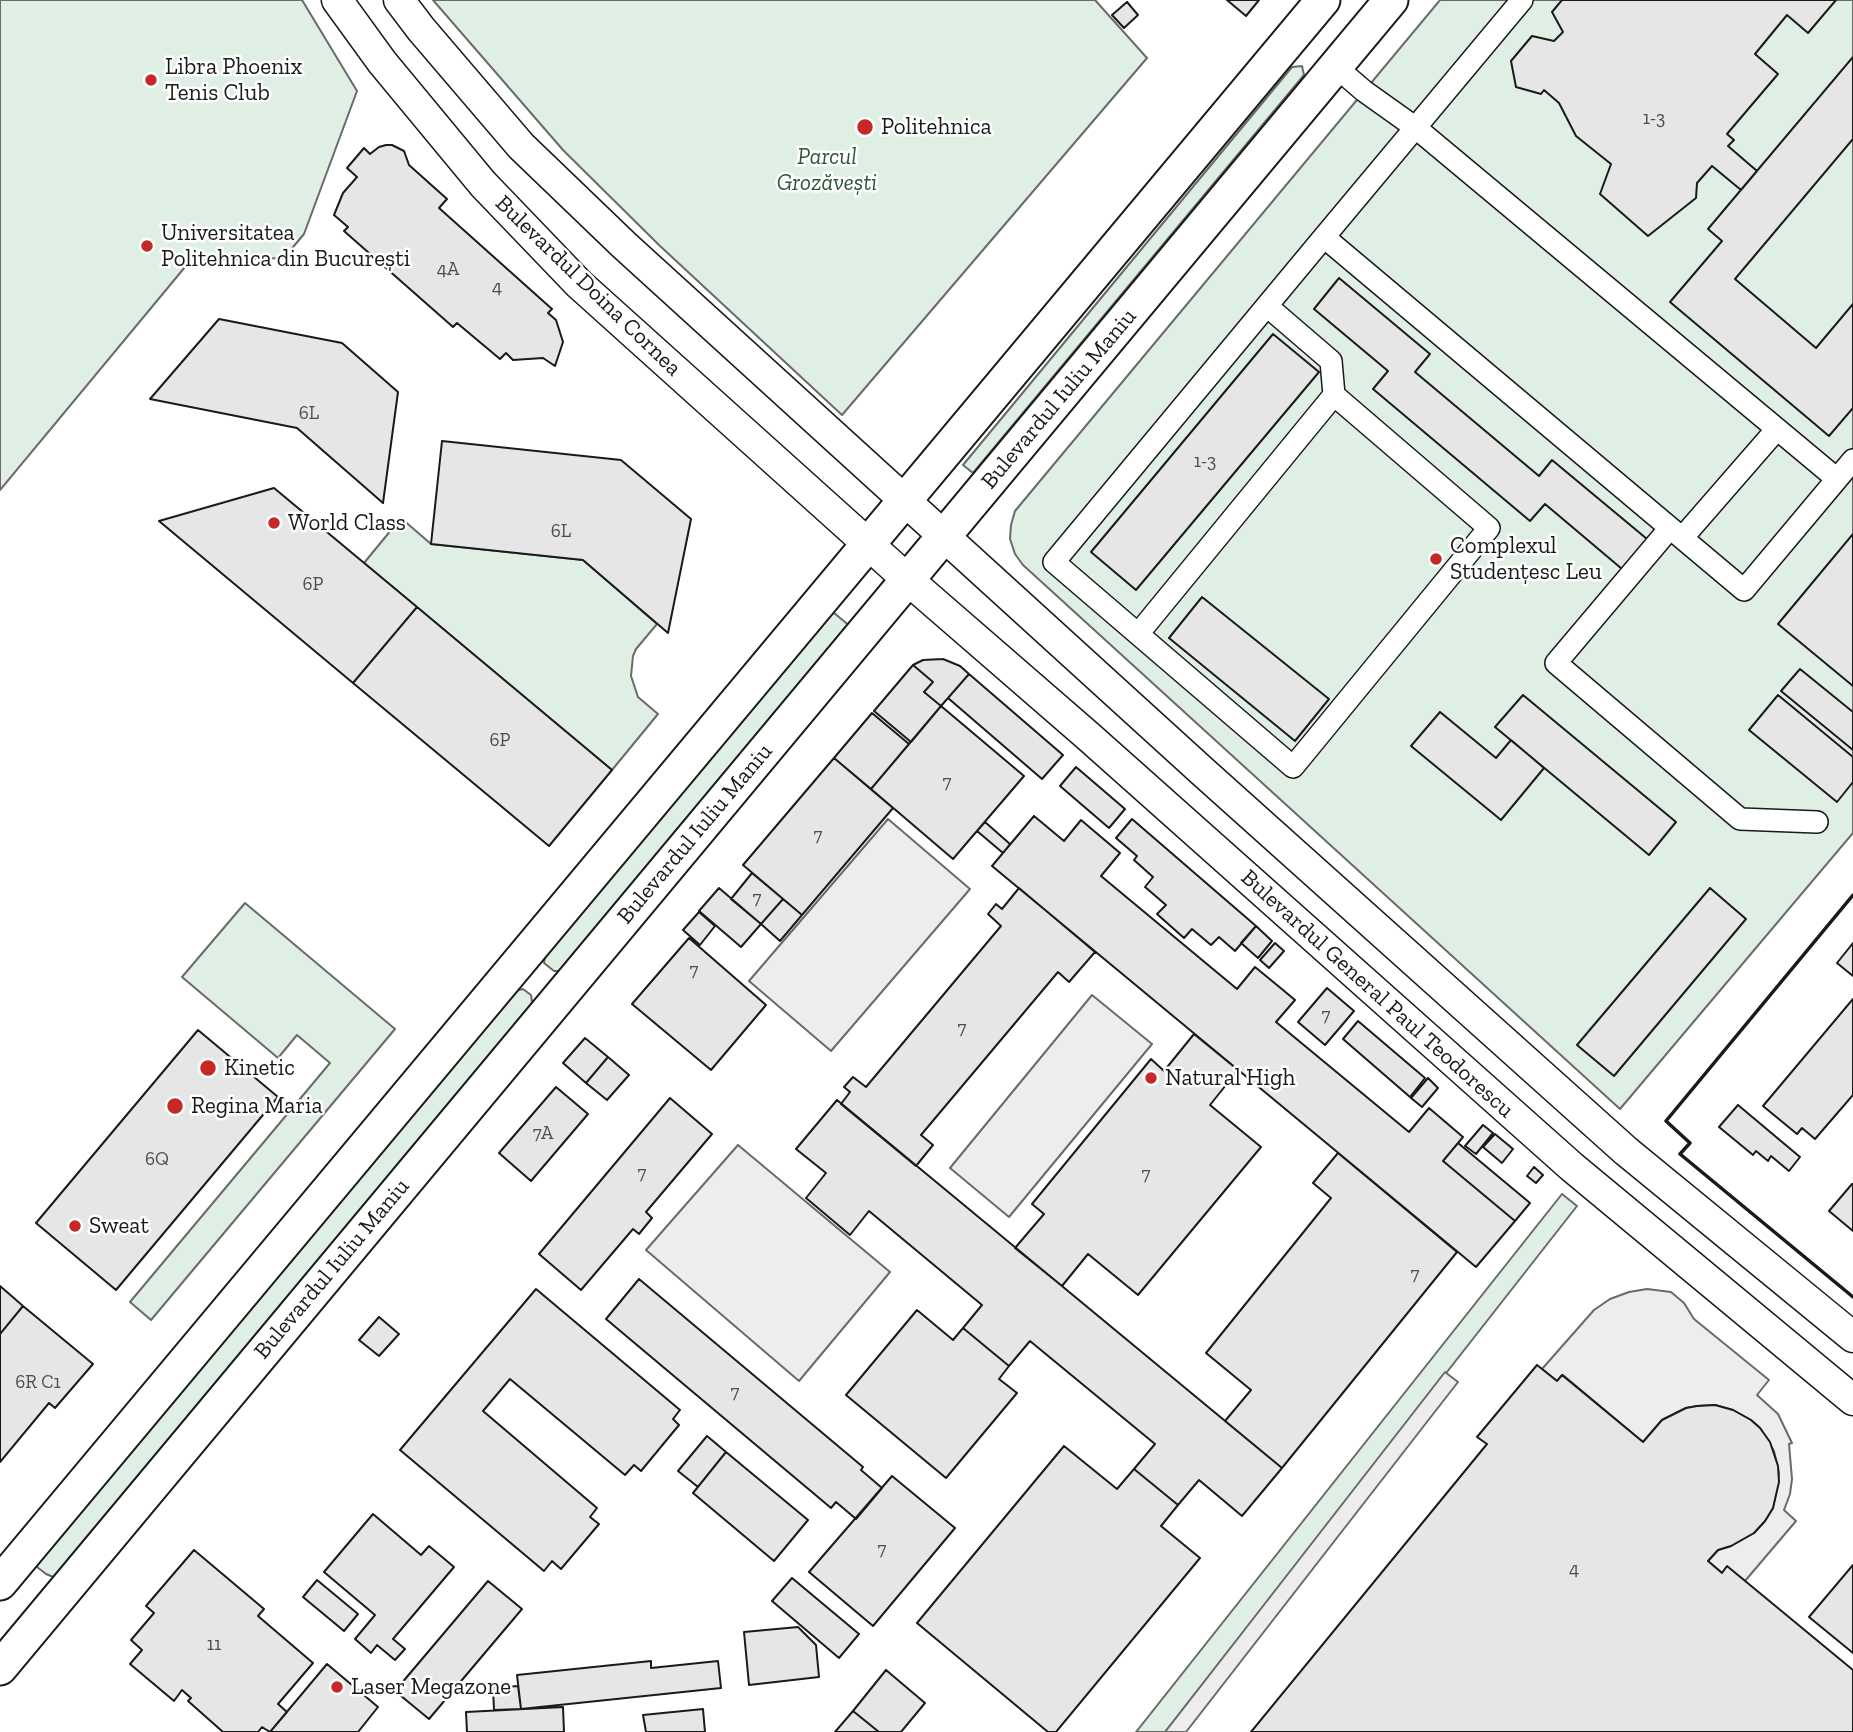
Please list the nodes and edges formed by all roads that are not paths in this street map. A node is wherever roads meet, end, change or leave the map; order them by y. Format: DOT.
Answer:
graph roads {
  1 [pos="337,0"];
  2 [pos="400,0"];
  3 [pos="1323,0"];
  4 [pos="1391,0"];
  5 [pos="1522,0"];
  6 [pos="1336,67"];
  7 [pos="1416,128"];
  8 [pos="1324,237"];
  9 [pos="1267,306"];
  10 [pos="1334,395"];
  11 [pos="1777,429"];
  12 [pos="1853,460"];
  13 [pos="1838,479"];
  14 [pos="904,501"];
  15 [pos="1677,532"];
  16 [pos="943,536"];
  17 [pos="868,544"];
  18 [pos="907,579"];
  19 [pos="1138,634"];
  20 [pos="1817,822"];
  21 [pos="1853,1337"];
  22 [pos="1853,1400"];
  23 [pos="0,1583"];
  24 [pos="0,1668"];
  1 -- 17 [label="main road, Bulevardul Doina Cornea"];
  2 -- 14 [label="main road"];
  3 -- 14 [label="main road"];
  4 -- 6 [label="main road, Bulevardul Iuliu Maniu"];
  5 -- 7 [label="street"];
  6 -- 7 [label="street"];
  6 -- 16 [label="main road, Bulevardul Iuliu Maniu"];
  7 -- 8 [label="street"];
  7 -- 11 [label="street"];
  8 -- 9 [label="street"];
  8 -- 15 [label="street"];
  9 -- 10 [label="street"];
  9 -- 19 [label="street"];
  10 -- 19 [label="street"];
  10 -- 19 [label="street"];
  11 -- 13 [label="street"];
  11 -- 15 [label="street"];
  12 -- 13 [label="street"];
  13 -- 15 [label="street"];
  14 -- 16 [label="main road"];
  14 -- 17 [label="main road"];
  15 -- 20 [label="street"];
  16 -- 18 [label="main road, Bulevardul Iuliu Maniu"];
  16 -- 21 [label="main road"];
  17 -- 18 [label="main road, Bulevardul Doina Cornea"];
  17 -- 23 [label="main road"];
  18 -- 22 [label="main road, Bulevardul General Paul Teodorescu"];
  18 -- 24 [label="main road, Bulevardul Iuliu Maniu"];
}
